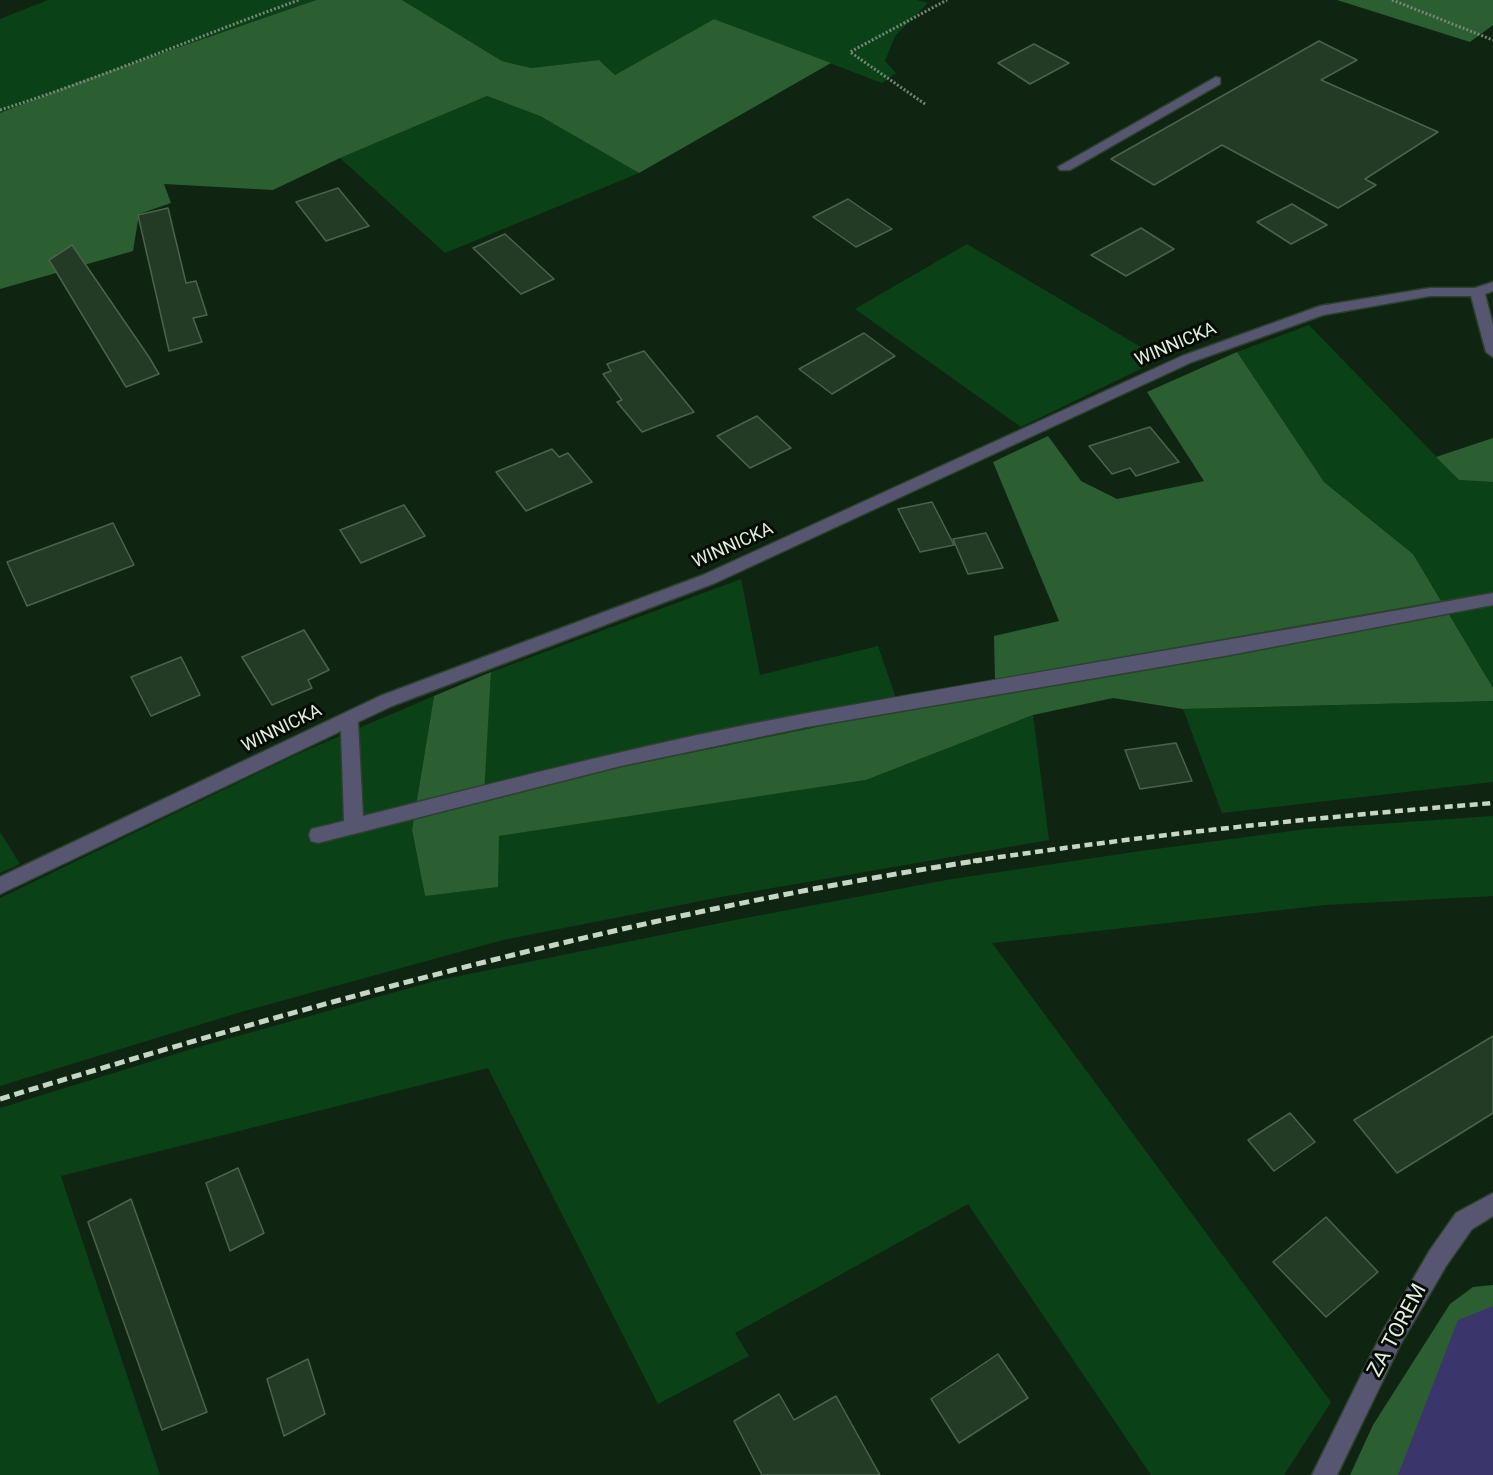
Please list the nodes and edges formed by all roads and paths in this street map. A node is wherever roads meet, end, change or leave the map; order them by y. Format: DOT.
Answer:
graph roads {
  1 [pos="299,0"];
  2 [pos="947,0"];
  3 [pos="1392,0"];
  4 [pos="1493,40"];
  5 [pos="1216,81"];
  6 [pos="925,104"];
  7 [pos="0,110"];
  8 [pos="1065,167"];
  9 [pos="1493,286"];
  10 [pos="1477,292"];
  11 [pos="1493,352"];
  12 [pos="1493,599"];
  13 [pos="349,718"];
  14 [pos="354,826"];
  15 [pos="318,835"];
  16 [pos="0,886"];
  17 [pos="1493,1204"];
  18 [pos="1324,1475"];
  1 -- 7 [label="path"];
  2 -- 6 [label="path"];
  3 -- 4 [label="path"];
  5 -- 8 [label="street"];
  9 -- 10 [label="street, WINNICKA"];
  10 -- 11 [label="street"];
  10 -- 13 [label="street, WINNICKA"];
  12 -- 14 [label="street"];
  13 -- 14 [label="street"];
  13 -- 16 [label="street, WINNICKA"];
  14 -- 15 [label="street"];
  17 -- 18 [label="street, ZA TOREM"];
}
